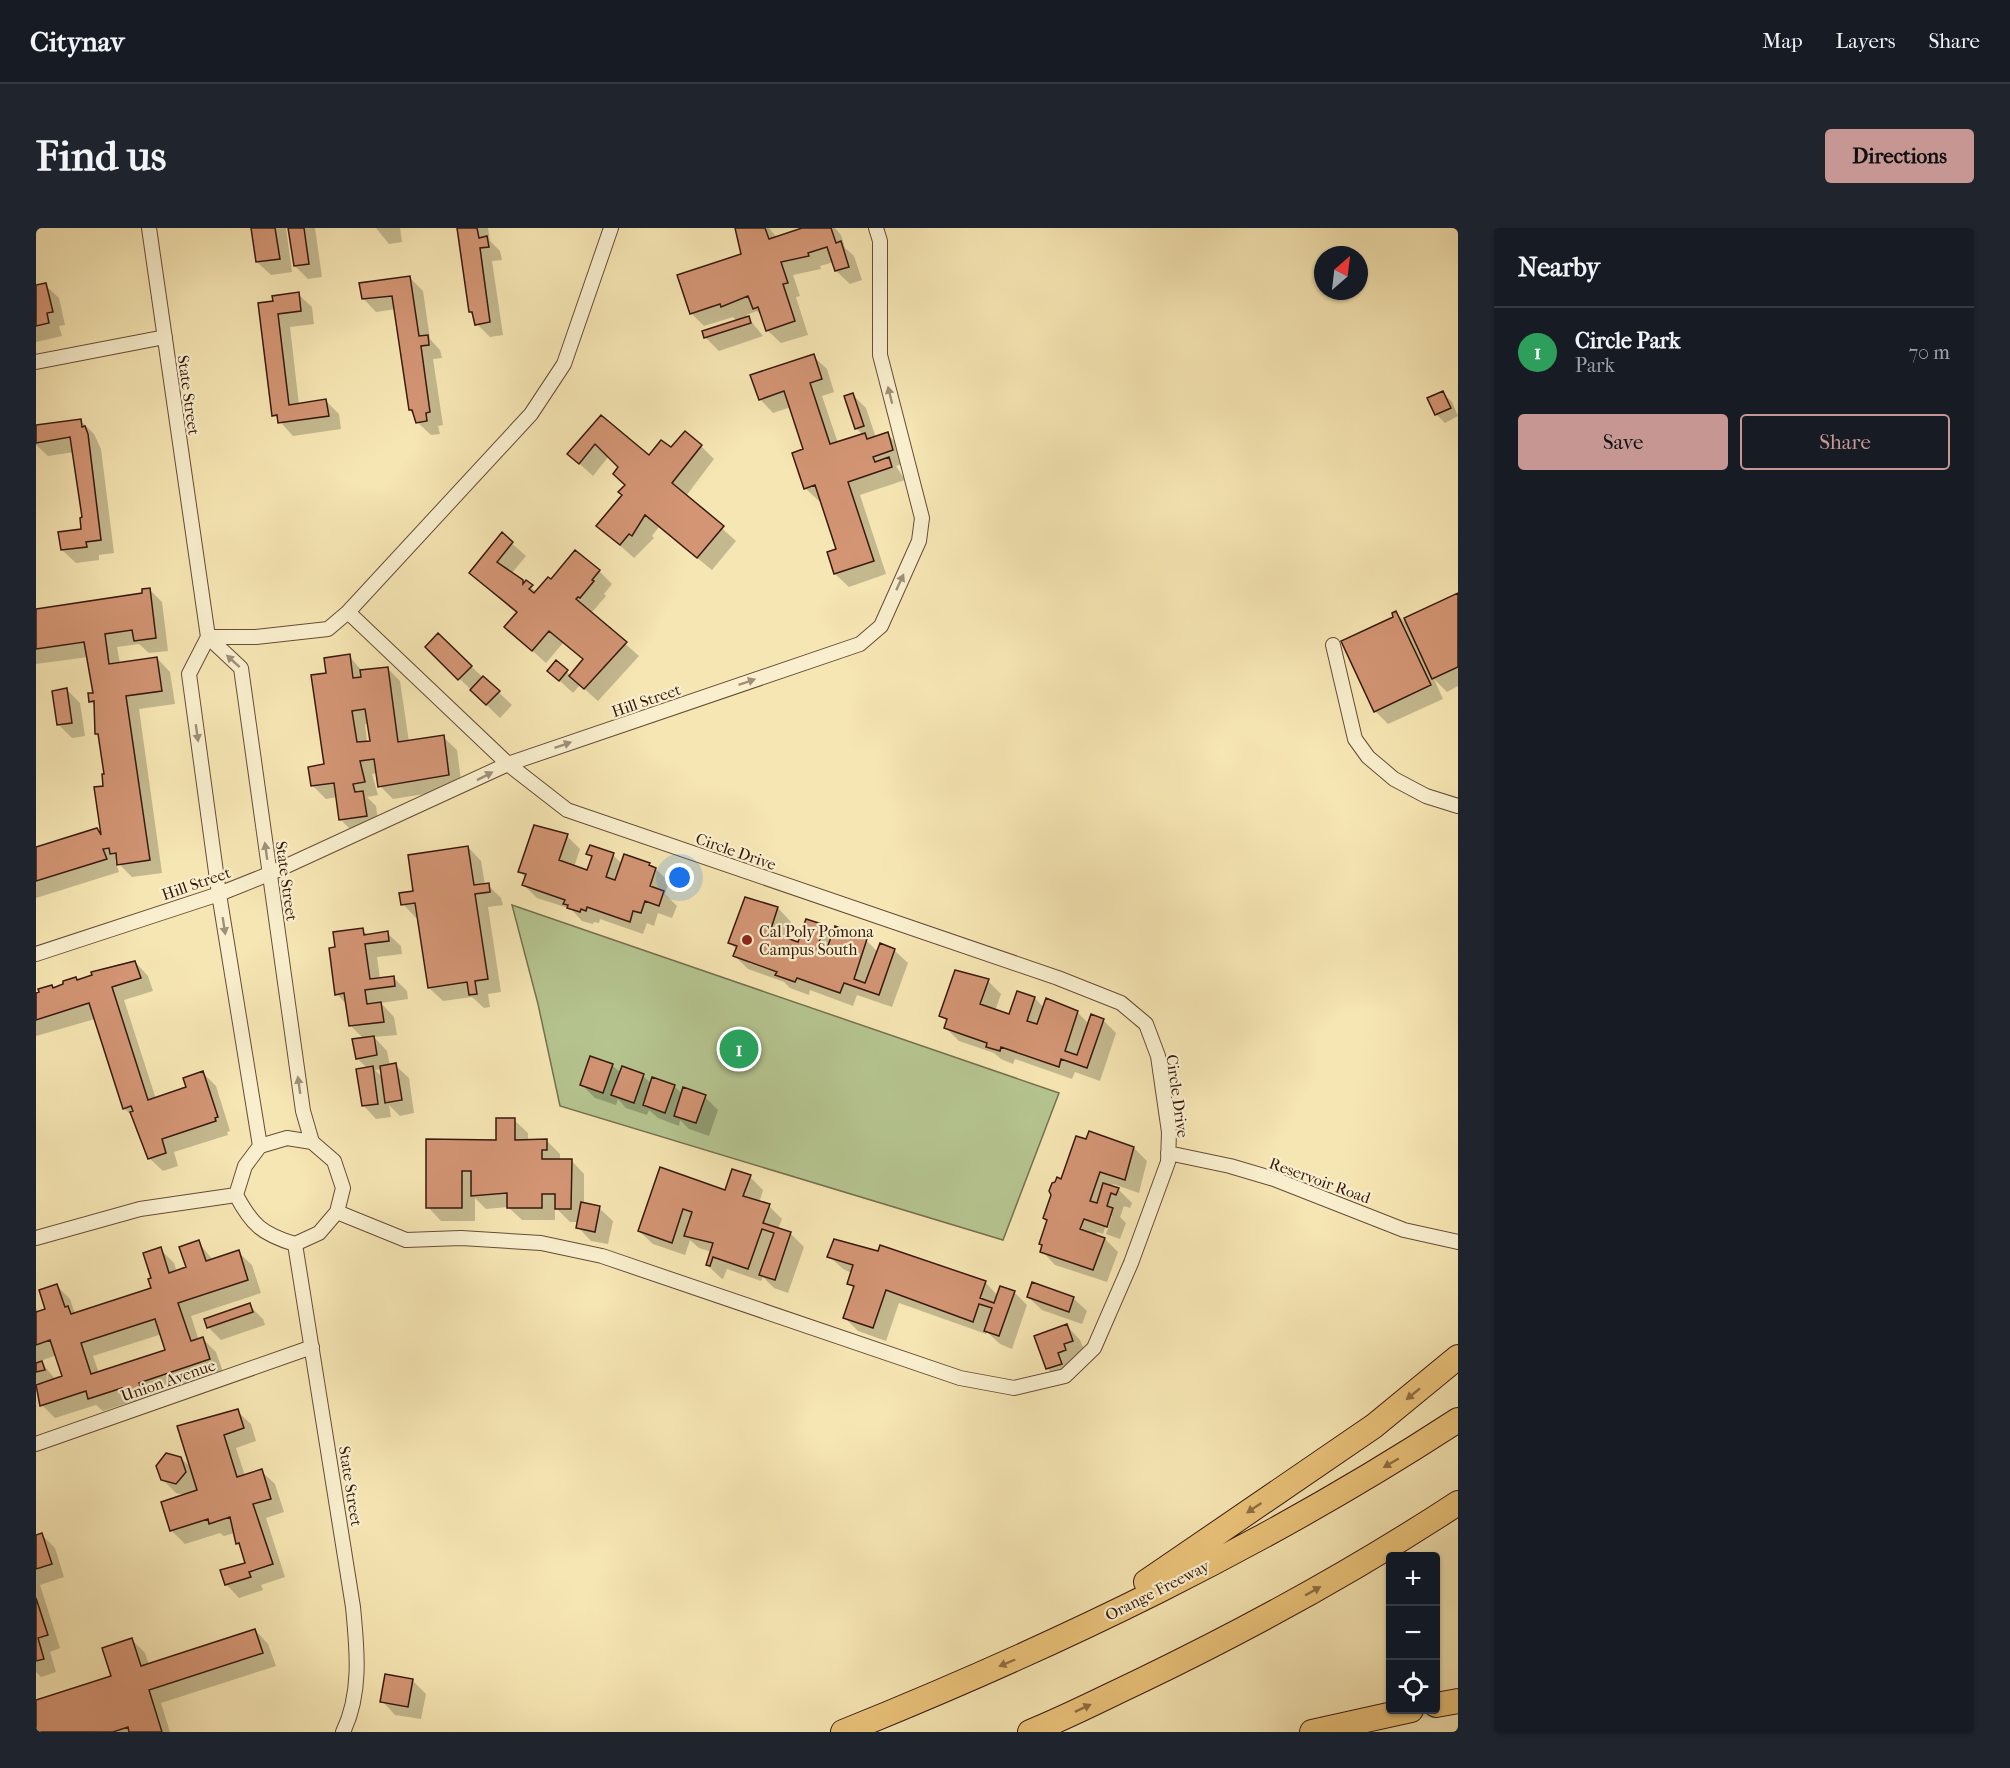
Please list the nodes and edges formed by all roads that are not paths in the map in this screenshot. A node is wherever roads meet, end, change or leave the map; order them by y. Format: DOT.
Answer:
graph roads {
  1 [pos="149,228"];
  2 [pos="611,228"];
  3 [pos="876,228"];
  4 [pos="165,337"];
  5 [pos="36,362"];
  6 [pos="348,612"];
  7 [pos="208,638"];
  8 [pos="1333,645"];
  9 [pos="508,764"];
  10 [pos="1458,806"];
  11 [pos="269,874"];
  12 [pos="219,894"];
  13 [pos="36,954"];
  14 [pos="312,1142"];
  15 [pos="260,1146"];
  16 [pos="1168,1153"];
  17 [pos="236,1195"];
  18 [pos="337,1212"];
  19 [pos="36,1238"];
  20 [pos="1458,1242"];
  21 [pos="295,1244"];
  22 [pos="312,1347"];
  23 [pos="1458,1357"];
  24 [pos="1458,1420"];
  25 [pos="36,1444"];
  26 [pos="1458,1503"];
  27 [pos="1061,1639"];
  28 [pos="1458,1701"];
  29 [pos="1440,1704"];
  30 [pos="1393,1714"];
  31 [pos="343,1732"];
  32 [pos="843,1732"];
  33 [pos="1030,1732"];
  34 [pos="1312,1732"];
  1 -- 4 [label="street, State Street"];
  2 -- 6 [label="street"];
  9 -- 3 [label="street, Hill Street, one-way"];
  4 -- 5 [label="street"];
  4 -- 7 [label="street, State Street"];
  6 -- 7 [label="street"];
  6 -- 9 [label="street, Circle Drive"];
  11 -- 7 [label="street, State Street, one-way"];
  7 -- 12 [label="street, one-way"];
  8 -- 10 [label="street"];
  11 -- 9 [label="street, Hill Street, one-way"];
  9 -- 16 [label="street, Circle Drive"];
  11 -- 12 [label="street, Hill Street"];
  14 -- 11 [label="street, State Street, one-way"];
  12 -- 13 [label="street, Hill Street"];
  12 -- 15 [label="street, one-way"];
  14 -- 15 [label="street"];
  14 -- 18 [label="street"];
  15 -- 17 [label="street"];
  16 -- 18 [label="street, Circle Drive"];
  16 -- 20 [label="street, Reservoir Road"];
  17 -- 19 [label="street"];
  17 -- 21 [label="street"];
  18 -- 21 [label="street"];
  21 -- 22 [label="street, State Street"];
  22 -- 25 [label="street, Union Avenue"];
  22 -- 31 [label="street, State Street"];
  23 -- 27 [label="highway, one-way"];
  24 -- 27 [label="highway, Orange Freeway, one-way"];
  33 -- 26 [label="highway, one-way"];
  27 -- 32 [label="highway, Orange Freeway, one-way"];
  28 -- 29 [label="highway"];
  30 -- 34 [label="highway"];
}
